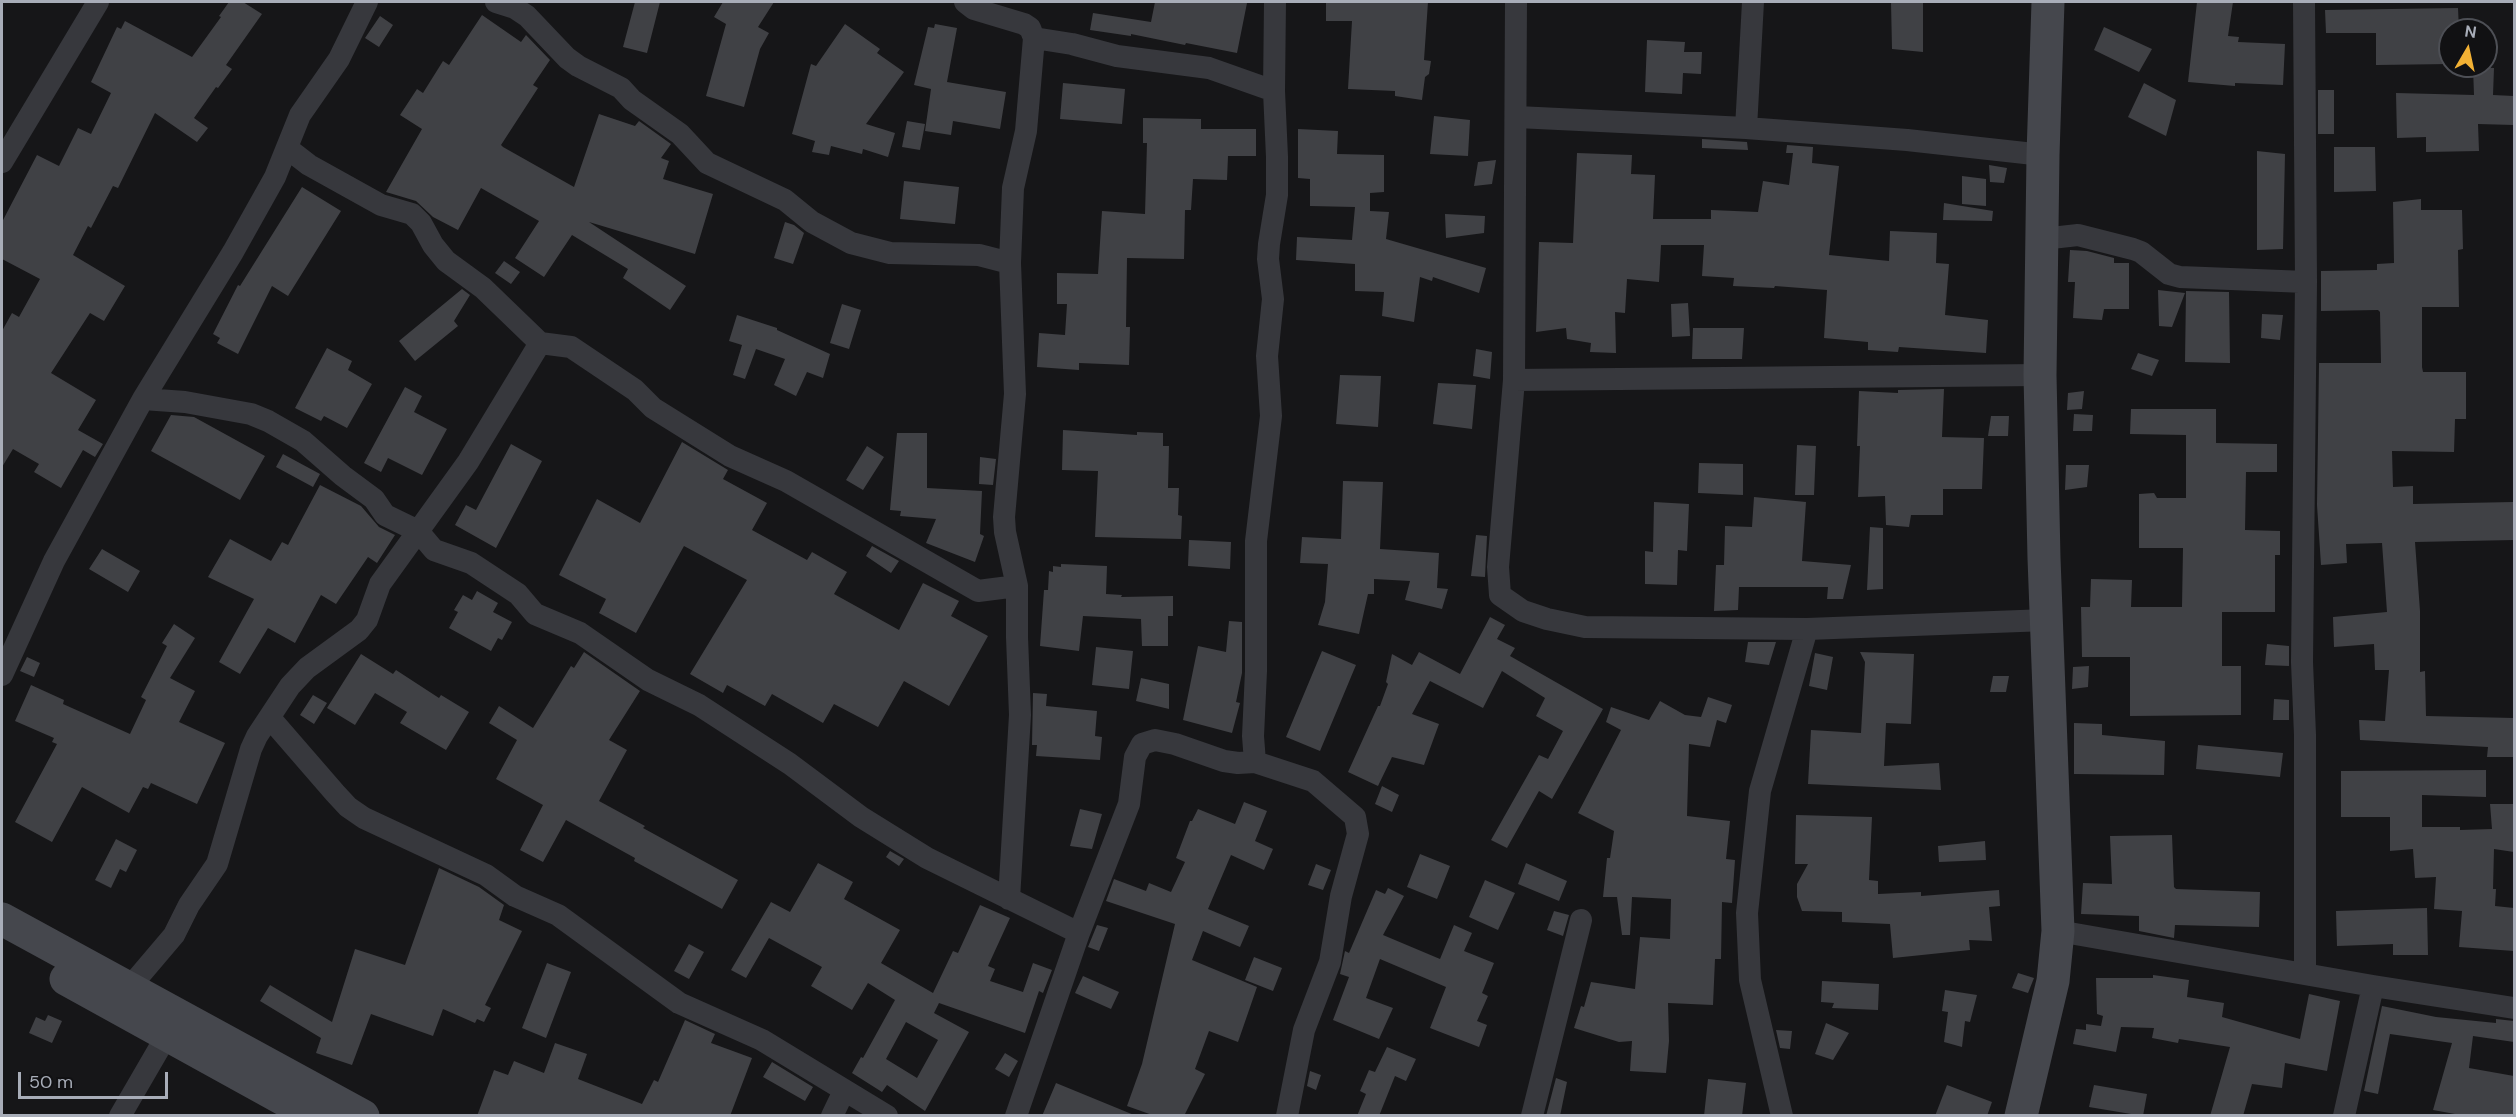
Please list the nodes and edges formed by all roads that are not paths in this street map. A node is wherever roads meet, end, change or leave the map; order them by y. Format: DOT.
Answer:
graph roads {
  1 [pos="98,2"];
  2 [pos="367,2"];
  3 [pos="496,2"];
  4 [pos="965,2"];
  5 [pos="1275,2"];
  6 [pos="1516,2"];
  7 [pos="1753,2"];
  8 [pos="2048,2"];
  9 [pos="2304,2"];
  10 [pos="1034,38"];
  11 [pos="1274,91"];
  12 [pos="1517,117"];
  13 [pos="1746,128"];
  14 [pos="287,148"];
  15 [pos="2043,155"];
  16 [pos="2,162"];
  17 [pos="2042,239"];
  18 [pos="1010,263"];
  19 [pos="2306,282"];
  20 [pos="540,343"];
  21 [pos="2040,375"];
  22 [pos="1514,380"];
  23 [pos="143,399"];
  24 [pos="418,531"];
  25 [pos="1017,586"];
  26 [pos="2047,620"];
  27 [pos="1807,629"];
  28 [pos="2,675"];
  29 [pos="270,718"];
  30 [pos="1255,762"];
  31 [pos="1009,899"];
  32 [pos="2,919"];
  33 [pos="1581,920"];
  34 [pos="2058,931"];
  35 [pos="1079,933"];
  36 [pos="2,942"];
  37 [pos="2305,973"];
  38 [pos="2373,986"];
  39 [pos="129,988"];
  40 [pos="2514,1008"];
  41 [pos="167,1035"];
  42 [pos="844,1091"];
  43 [pos="120,1116"];
  44 [pos="314,1116"];
  45 [pos="363,1116"];
  46 [pos="832,1116"];
  47 [pos="887,1116"];
  48 [pos="1016,1116"];
  49 [pos="1287,1116"];
  50 [pos="1532,1116"];
  51 [pos="1782,1116"];
  52 [pos="2021,1116"];
  53 [pos="2344,1116"];
  1 -- 16 [label="street"];
  2 -- 14 [label="street"];
  3 -- 18 [label="street"];
  4 -- 10 [label="street"];
  5 -- 11 [label="street"];
  6 -- 12 [label="street"];
  7 -- 13 [label="street"];
  8 -- 15 [label="street"];
  9 -- 19 [label="street"];
  10 -- 11 [label="street"];
  10 -- 18 [label="street"];
  11 -- 30 [label="street"];
  12 -- 13 [label="street"];
  12 -- 22 [label="street"];
  13 -- 15 [label="street"];
  14 -- 20 [label="street"];
  14 -- 23 [label="street"];
  15 -- 17 [label="street"];
  17 -- 19 [label="street"];
  17 -- 21 [label="street"];
  18 -- 25 [label="street"];
  19 -- 37 [label="street"];
  20 -- 24 [label="street"];
  20 -- 25 [label="street"];
  21 -- 22 [label="street"];
  21 -- 26 [label="street"];
  22 -- 27 [label="street"];
  23 -- 24 [label="street"];
  23 -- 28 [label="street"];
  24 -- 29 [label="street"];
  24 -- 31 [label="street"];
  25 -- 31 [label="street"];
  26 -- 27 [label="street"];
  26 -- 34 [label="street"];
  27 -- 51 [label="street"];
  29 -- 39 [label="street"];
  29 -- 42 [label="street"];
  30 -- 35 [label="street"];
  30 -- 49 [label="street"];
  31 -- 35 [label="street"];
  32 -- 39 [label="street"];
  33 -- 50 [label="street"];
  34 -- 37 [label="street"];
  34 -- 52 [label="street"];
  35 -- 48 [label="street"];
  36 -- 41 [label="street"];
  37 -- 38 [label="street"];
  38 -- 40 [label="street"];
  38 -- 53 [label="street"];
  39 -- 45 [label="street"];
  41 -- 43 [label="street"];
  41 -- 44 [label="street"];
  42 -- 46 [label="street"];
  42 -- 47 [label="street"];
}
